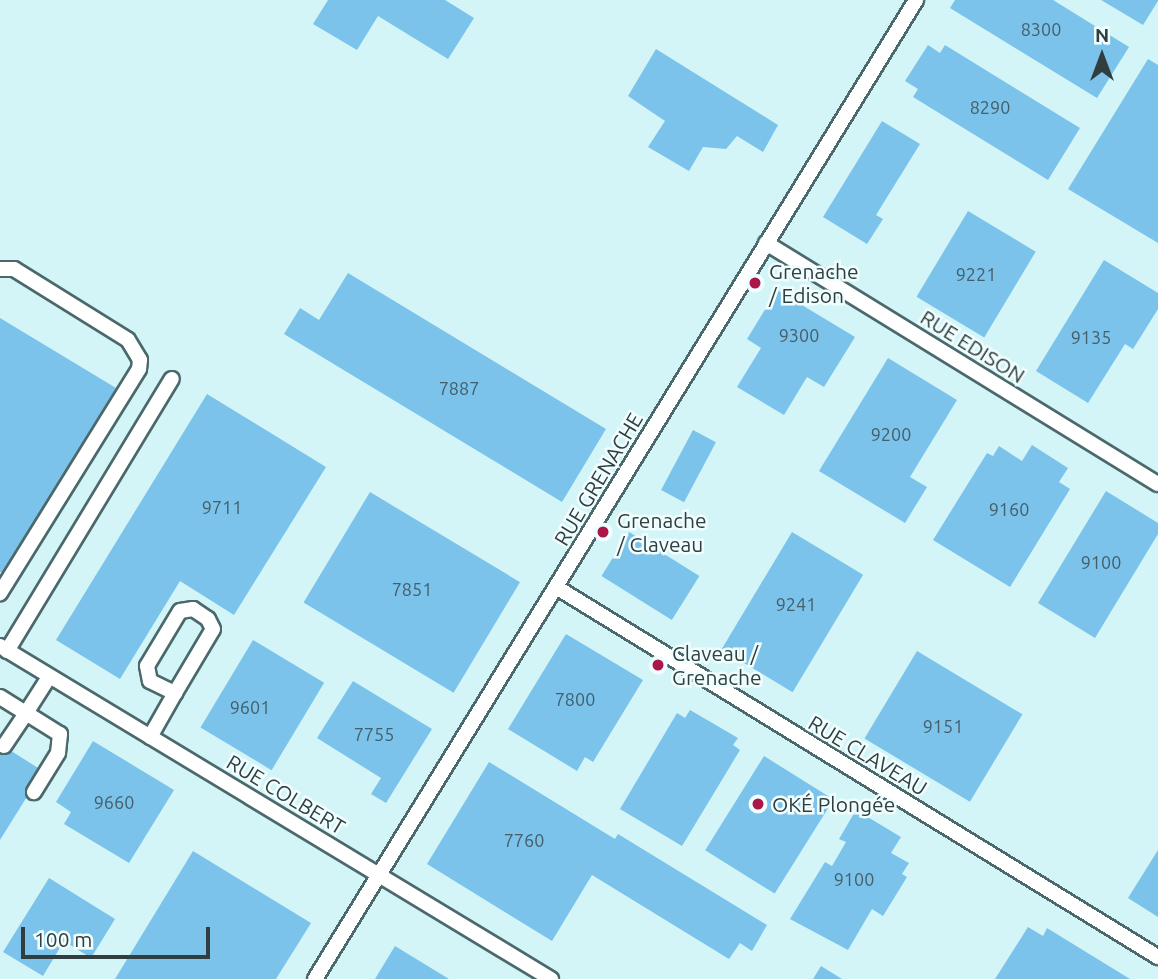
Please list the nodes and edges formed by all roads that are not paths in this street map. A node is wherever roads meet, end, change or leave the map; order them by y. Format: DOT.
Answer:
graph roads {
  1 [pos="916,0"];
  2 [pos="766,243"];
  3 [pos="0,269"];
  4 [pos="173,379"];
  5 [pos="1158,484"];
  6 [pos="1,587"];
  7 [pos="556,587"];
  8 [pos="4,649"];
  9 [pos="49,677"];
  10 [pos="175,693"];
  11 [pos="0,697"];
  12 [pos="26,713"];
  13 [pos="150,737"];
  14 [pos="4,746"];
  15 [pos="34,792"];
  16 [pos="379,874"];
  17 [pos="1158,957"];
  18 [pos="315,979"];
  19 [pos="551,979"];
  1 -- 2 [label="street, RUE GRENACHE"];
  2 -- 5 [label="street, RUE EDISON"];
  2 -- 7 [label="street, RUE GRENACHE"];
  3 -- 6 [label="street"];
  4 -- 8 [label="street"];
  7 -- 16 [label="street, RUE GRENACHE"];
  7 -- 17 [label="street, RUE CLAVEAU"];
  8 -- 9 [label="street, RUE COLBERT"];
  9 -- 12 [label="street"];
  9 -- 13 [label="street, RUE COLBERT"];
  10 -- 10 [label="street"];
  10 -- 13 [label="street"];
  11 -- 12 [label="street"];
  12 -- 14 [label="street"];
  12 -- 15 [label="street"];
  13 -- 16 [label="street, RUE COLBERT"];
  16 -- 18 [label="street, RUE GRENACHE"];
  16 -- 19 [label="street, RUE COLBERT"];
}
